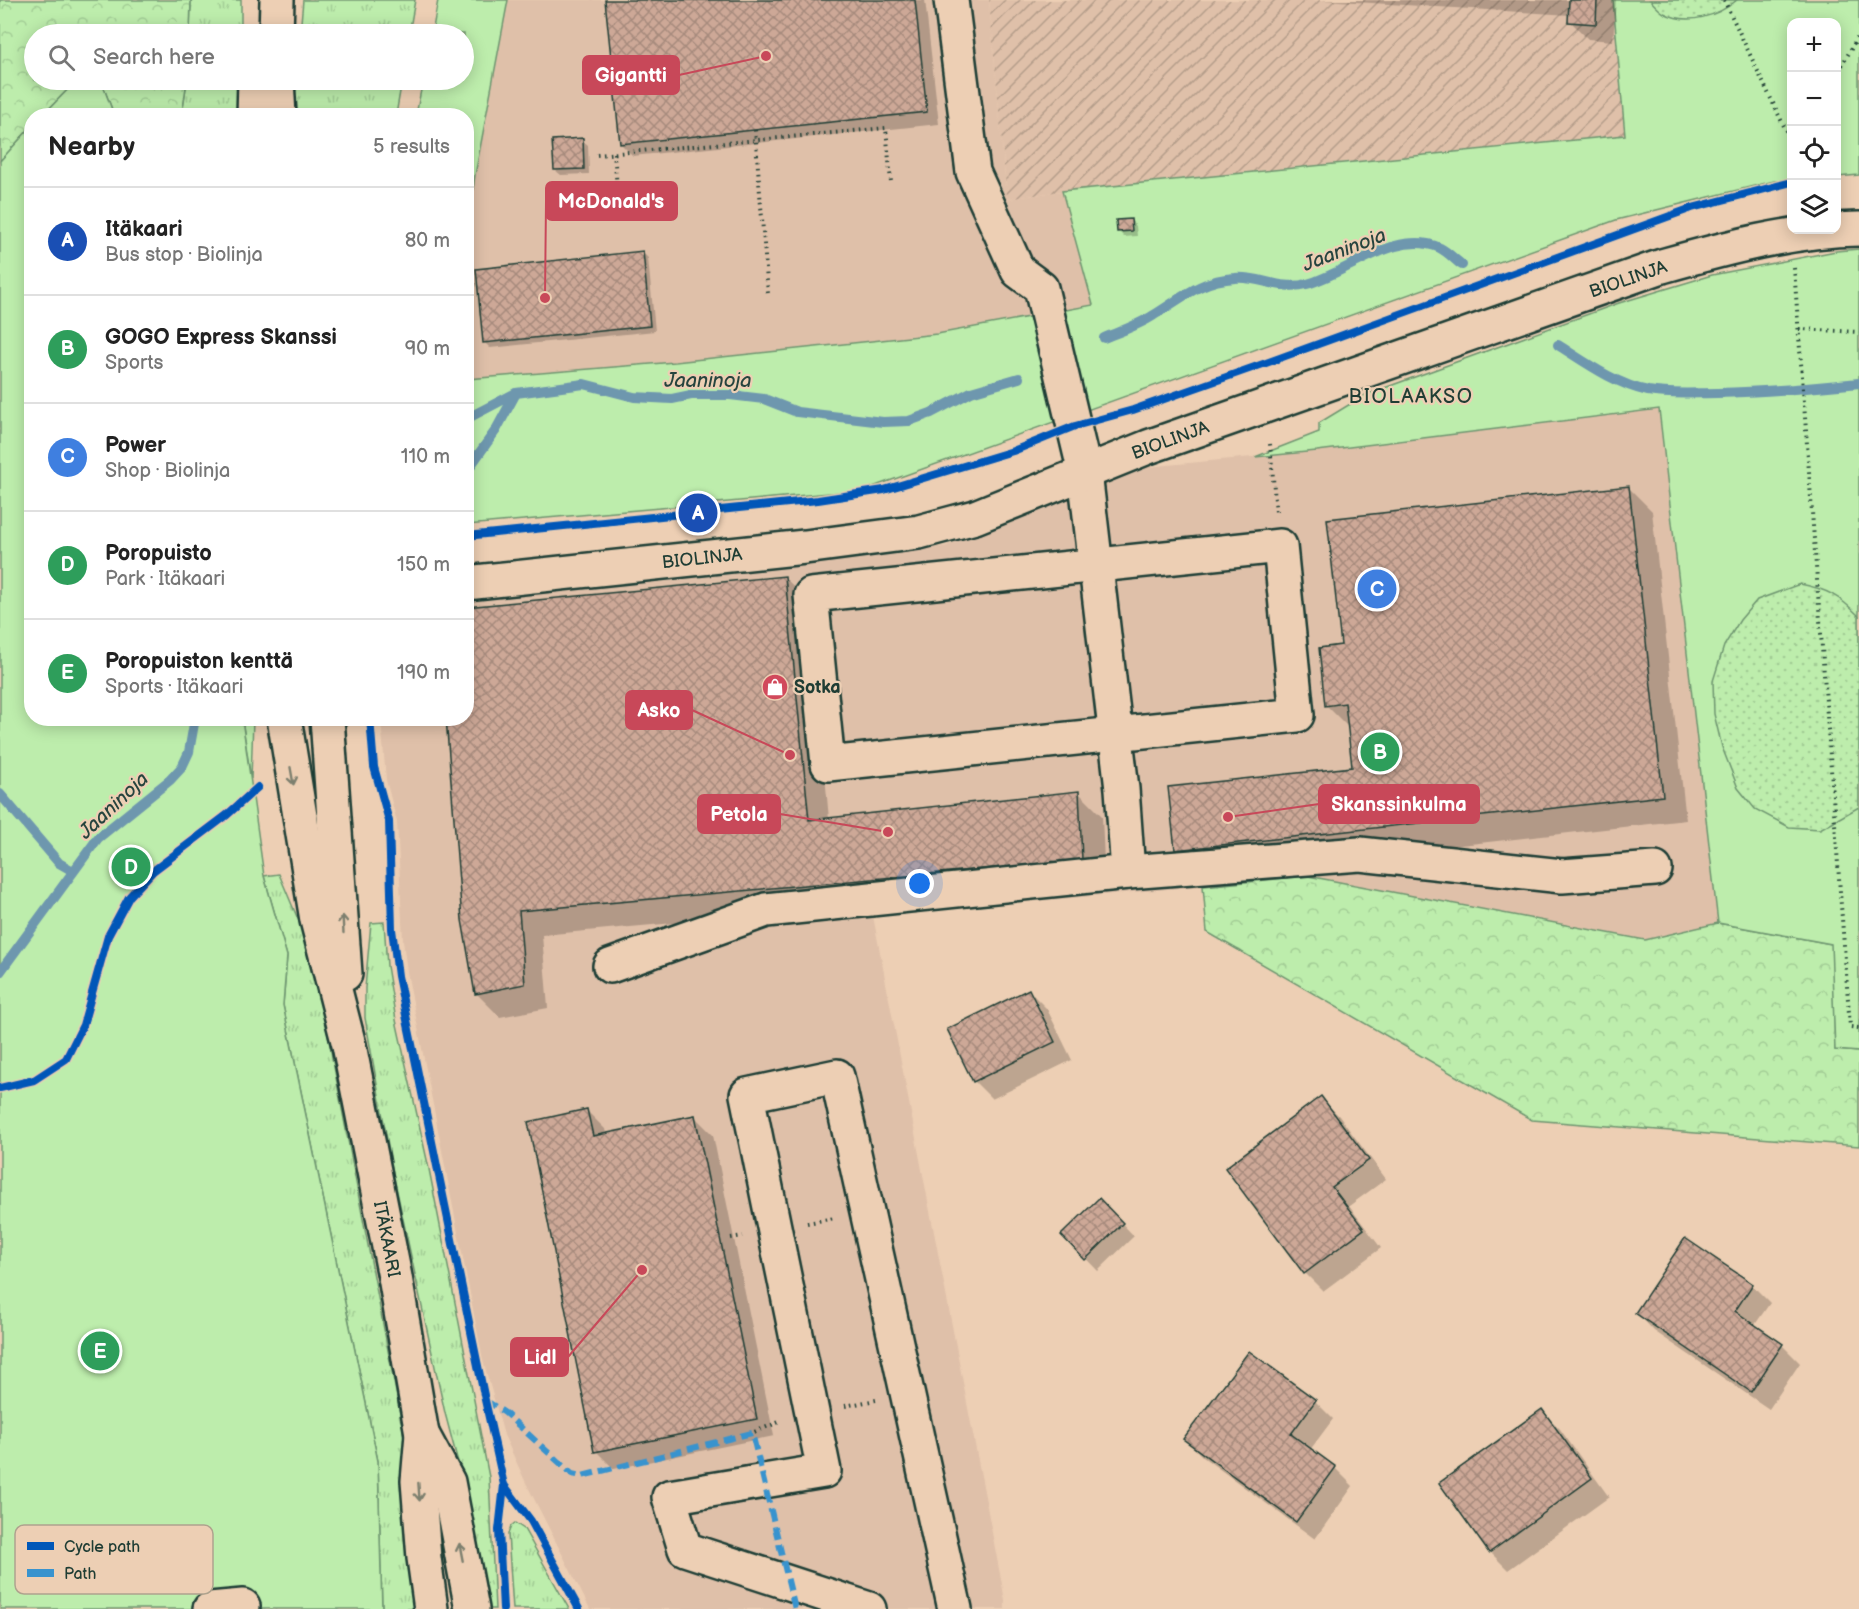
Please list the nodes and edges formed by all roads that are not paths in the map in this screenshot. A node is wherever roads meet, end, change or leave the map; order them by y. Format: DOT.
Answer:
graph roads {
  1 [pos="255,0"];
  2 [pos="277,0"];
  3 [pos="951,0"];
  4 [pos="255,24"];
  5 [pos="276,24"];
  6 [pos="255,90"];
  7 [pos="278,90"];
  8 [pos="255,108"];
  9 [pos="279,108"];
  10 [pos="1859,229"];
  11 [pos="1086,473"];
  12 [pos="1097,565"];
  13 [pos="474,582"];
  14 [pos="285,726"];
  15 [pos="328,726"];
  16 [pos="1116,734"];
  17 [pos="1655,869"];
  18 [pos="1128,872"];
  19 [pos="610,966"];
  20 [pos="349,1045"];
  21 [pos="422,1434"];
  22 [pos="243,1606"];
  23 [pos="210,1609"];
  24 [pos="431,1609"];
  25 [pos="472,1609"];
  26 [pos="869,1609"];
  27 [pos="955,1609"];
  1 -- 4 [label="street"];
  2 -- 5 [label="street"];
  3 -- 11 [label="street"];
  6 -- 8 [label="street"];
  7 -- 9 [label="street"];
  10 -- 11 [label="street, BIOLINJA"];
  11 -- 12 [label="street"];
  11 -- 13 [label="street, BIOLINJA"];
  12 -- 16 [label="street"];
  12 -- 16 [label="street"];
  12 -- 16 [label="street"];
  14 -- 20 [label="street, ITÄKAARI, one-way"];
  20 -- 15 [label="street, ITÄKAARI, one-way"];
  16 -- 18 [label="street"];
  17 -- 18 [label="street"];
  18 -- 19 [label="street"];
  20 -- 21 [label="street, ITÄKAARI"];
  21 -- 24 [label="street, ITÄKAARI, one-way"];
  25 -- 21 [label="street, ITÄKAARI, one-way"];
  22 -- 23 [label="street"];
  26 -- 27 [label="street"];
}
